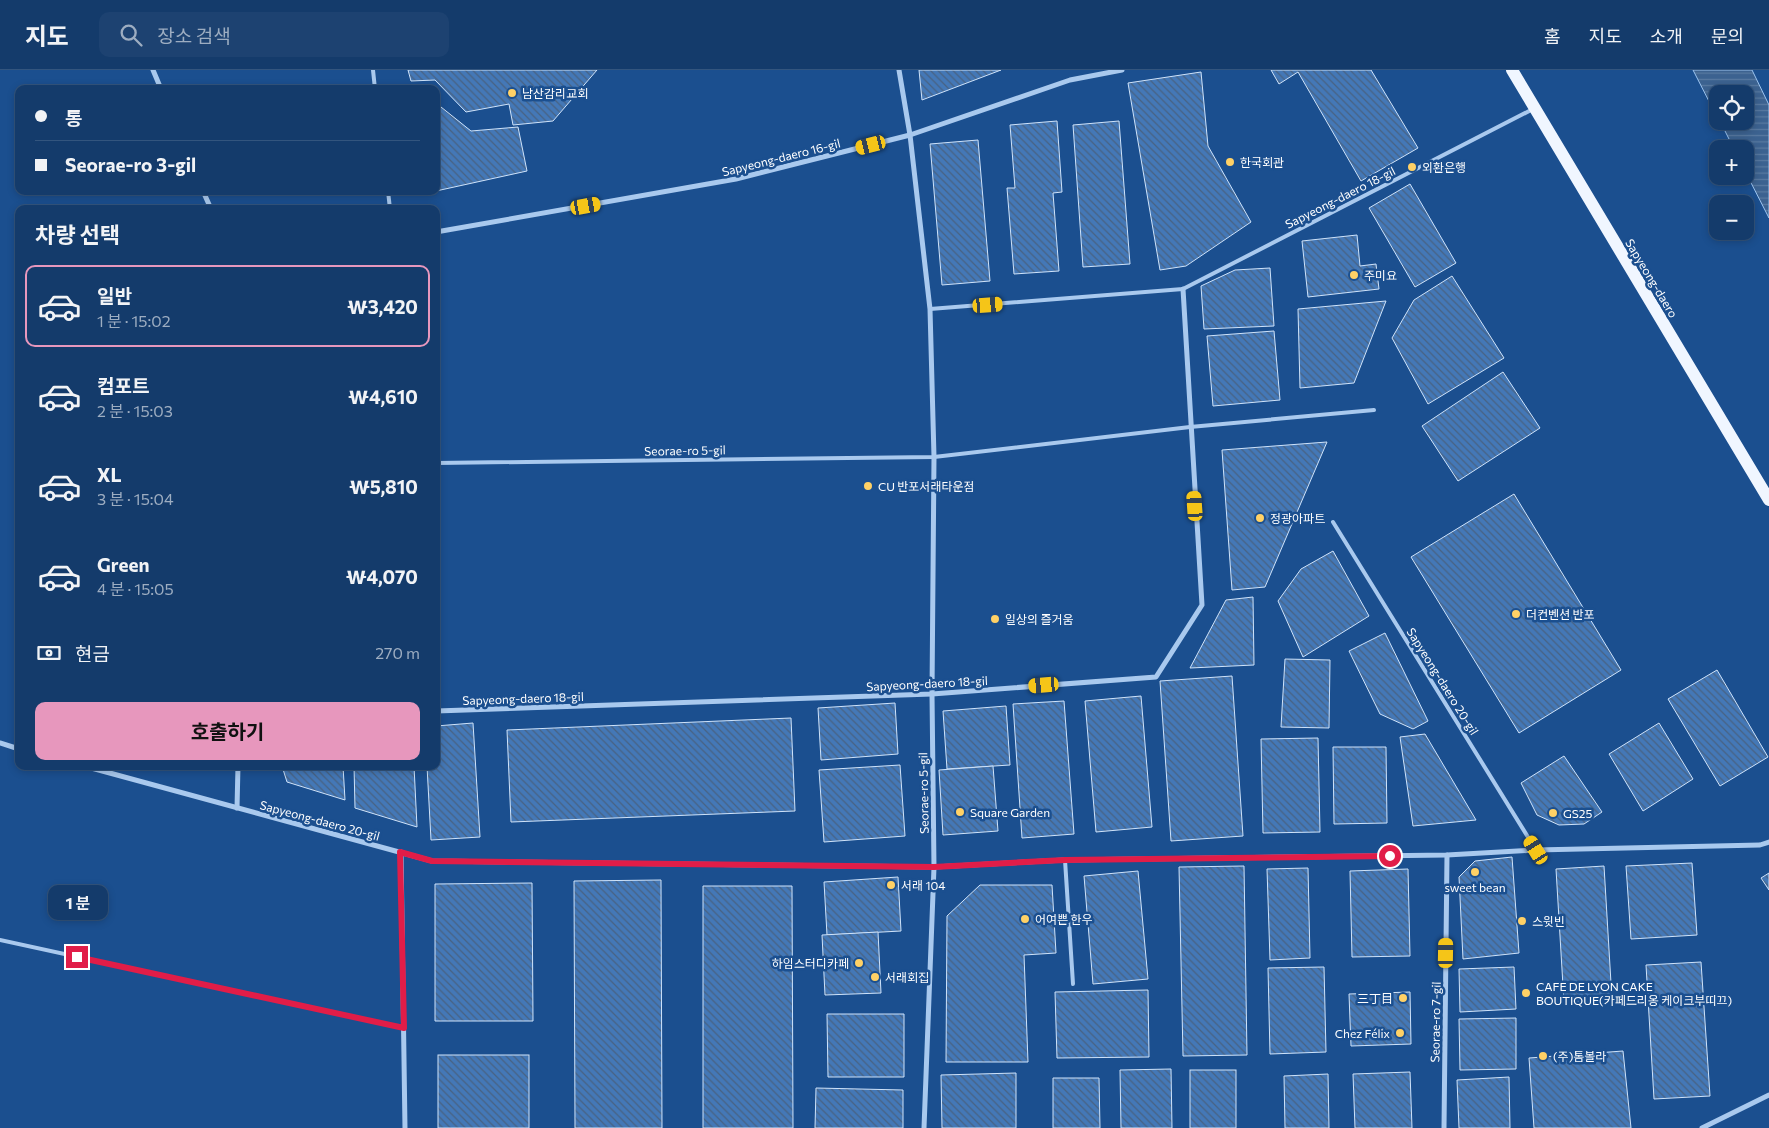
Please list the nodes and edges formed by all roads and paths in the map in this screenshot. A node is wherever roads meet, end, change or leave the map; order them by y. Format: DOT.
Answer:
graph roads {
  1 [pos="153,70"];
  2 [pos="373,70"];
  3 [pos="899,70"];
  4 [pos="1122,70"];
  5 [pos="1512,70"];
  6 [pos="159,85"];
  7 [pos="375,85"];
  8 [pos="1534,108"];
  9 [pos="910,135"];
  10 [pos="440,231"];
  11 [pos="1182,289"];
  12 [pos="930,310"];
  13 [pos="1374,410"];
  14 [pos="1190,427"];
  15 [pos="934,457"];
  16 [pos="440,463"];
  17 [pos="1769,500"];
  18 [pos="1333,522"];
  19 [pos="932,694"];
  20 [pos="440,711"];
  21 [pos="0,743"];
  22 [pos="15,747"];
  23 [pos="98,770"];
  24 [pos="238,770"];
  25 [pos="236,808"];
  26 [pos="1769,842"];
  27 [pos="1536,850"];
  28 [pos="400,852"];
  29 [pos="1447,855"];
  30 [pos="1065,860"];
  31 [pos="934,867"];
  32 [pos="0,940"];
  33 [pos="1073,984"];
  34 [pos="404,1028"];
  35 [pos="1769,1095"];
  36 [pos="405,1128"];
  37 [pos="924,1128"];
  38 [pos="1444,1128"];
  39 [pos="1702,1128"];
  1 -- 6 [label="street"];
  2 -- 7 [label="lane"];
  3 -- 9 [label="street, Seorae-ro 5-gil"];
  4 -- 9 [label="street, Sapyeong-daero 16-gil"];
  5 -- 8 [label="main road, Sapyeong-daero"];
  8 -- 11 [label="lane, Sapyeong-daero 18-gil"];
  8 -- 17 [label="main road, Sapyeong-daero"];
  9 -- 10 [label="street, Sapyeong-daero 16-gil"];
  9 -- 12 [label="street, Seorae-ro 5-gil"];
  11 -- 12 [label="lane, Sapyeong-daero 18-gil"];
  11 -- 14 [label="street, Sapyeong-daero 18-gil"];
  12 -- 15 [label="street, Seorae-ro 5-gil"];
  13 -- 14 [label="lane"];
  14 -- 15 [label="lane"];
  14 -- 19 [label="street, Sapyeong-daero 18-gil"];
  15 -- 16 [label="lane, Seorae-ro 5-gil"];
  15 -- 19 [label="street, Seorae-ro 5-gil"];
  18 -- 27 [label="lane, Sapyeong-daero 20-gil"];
  19 -- 20 [label="street, Sapyeong-daero 18-gil"];
  19 -- 31 [label="street, Seorae-ro 5-gil"];
  21 -- 22 [label="street"];
  23 -- 25 [label="street, Sapyeong-daero 20-gil"];
  24 -- 25 [label="street"];
  25 -- 28 [label="street, Sapyeong-daero 20-gil"];
  26 -- 27 [label="street, Sapyeong-daero 20-gil"];
  27 -- 29 [label="street, Sapyeong-daero 20-gil"];
  28 -- 31 [label="street, Sapyeong-daero 20-gil"];
  28 -- 34 [label="street"];
  29 -- 30 [label="street, Sapyeong-daero 20-gil"];
  29 -- 38 [label="street, Seorae-ro 7-gil"];
  30 -- 31 [label="street, Sapyeong-daero 20-gil"];
  30 -- 33 [label="lane"];
  31 -- 37 [label="street, Seorae-ro 5-gil"];
  32 -- 34 [label="lane"];
  34 -- 36 [label="street"];
  35 -- 39 [label="street"];
}
